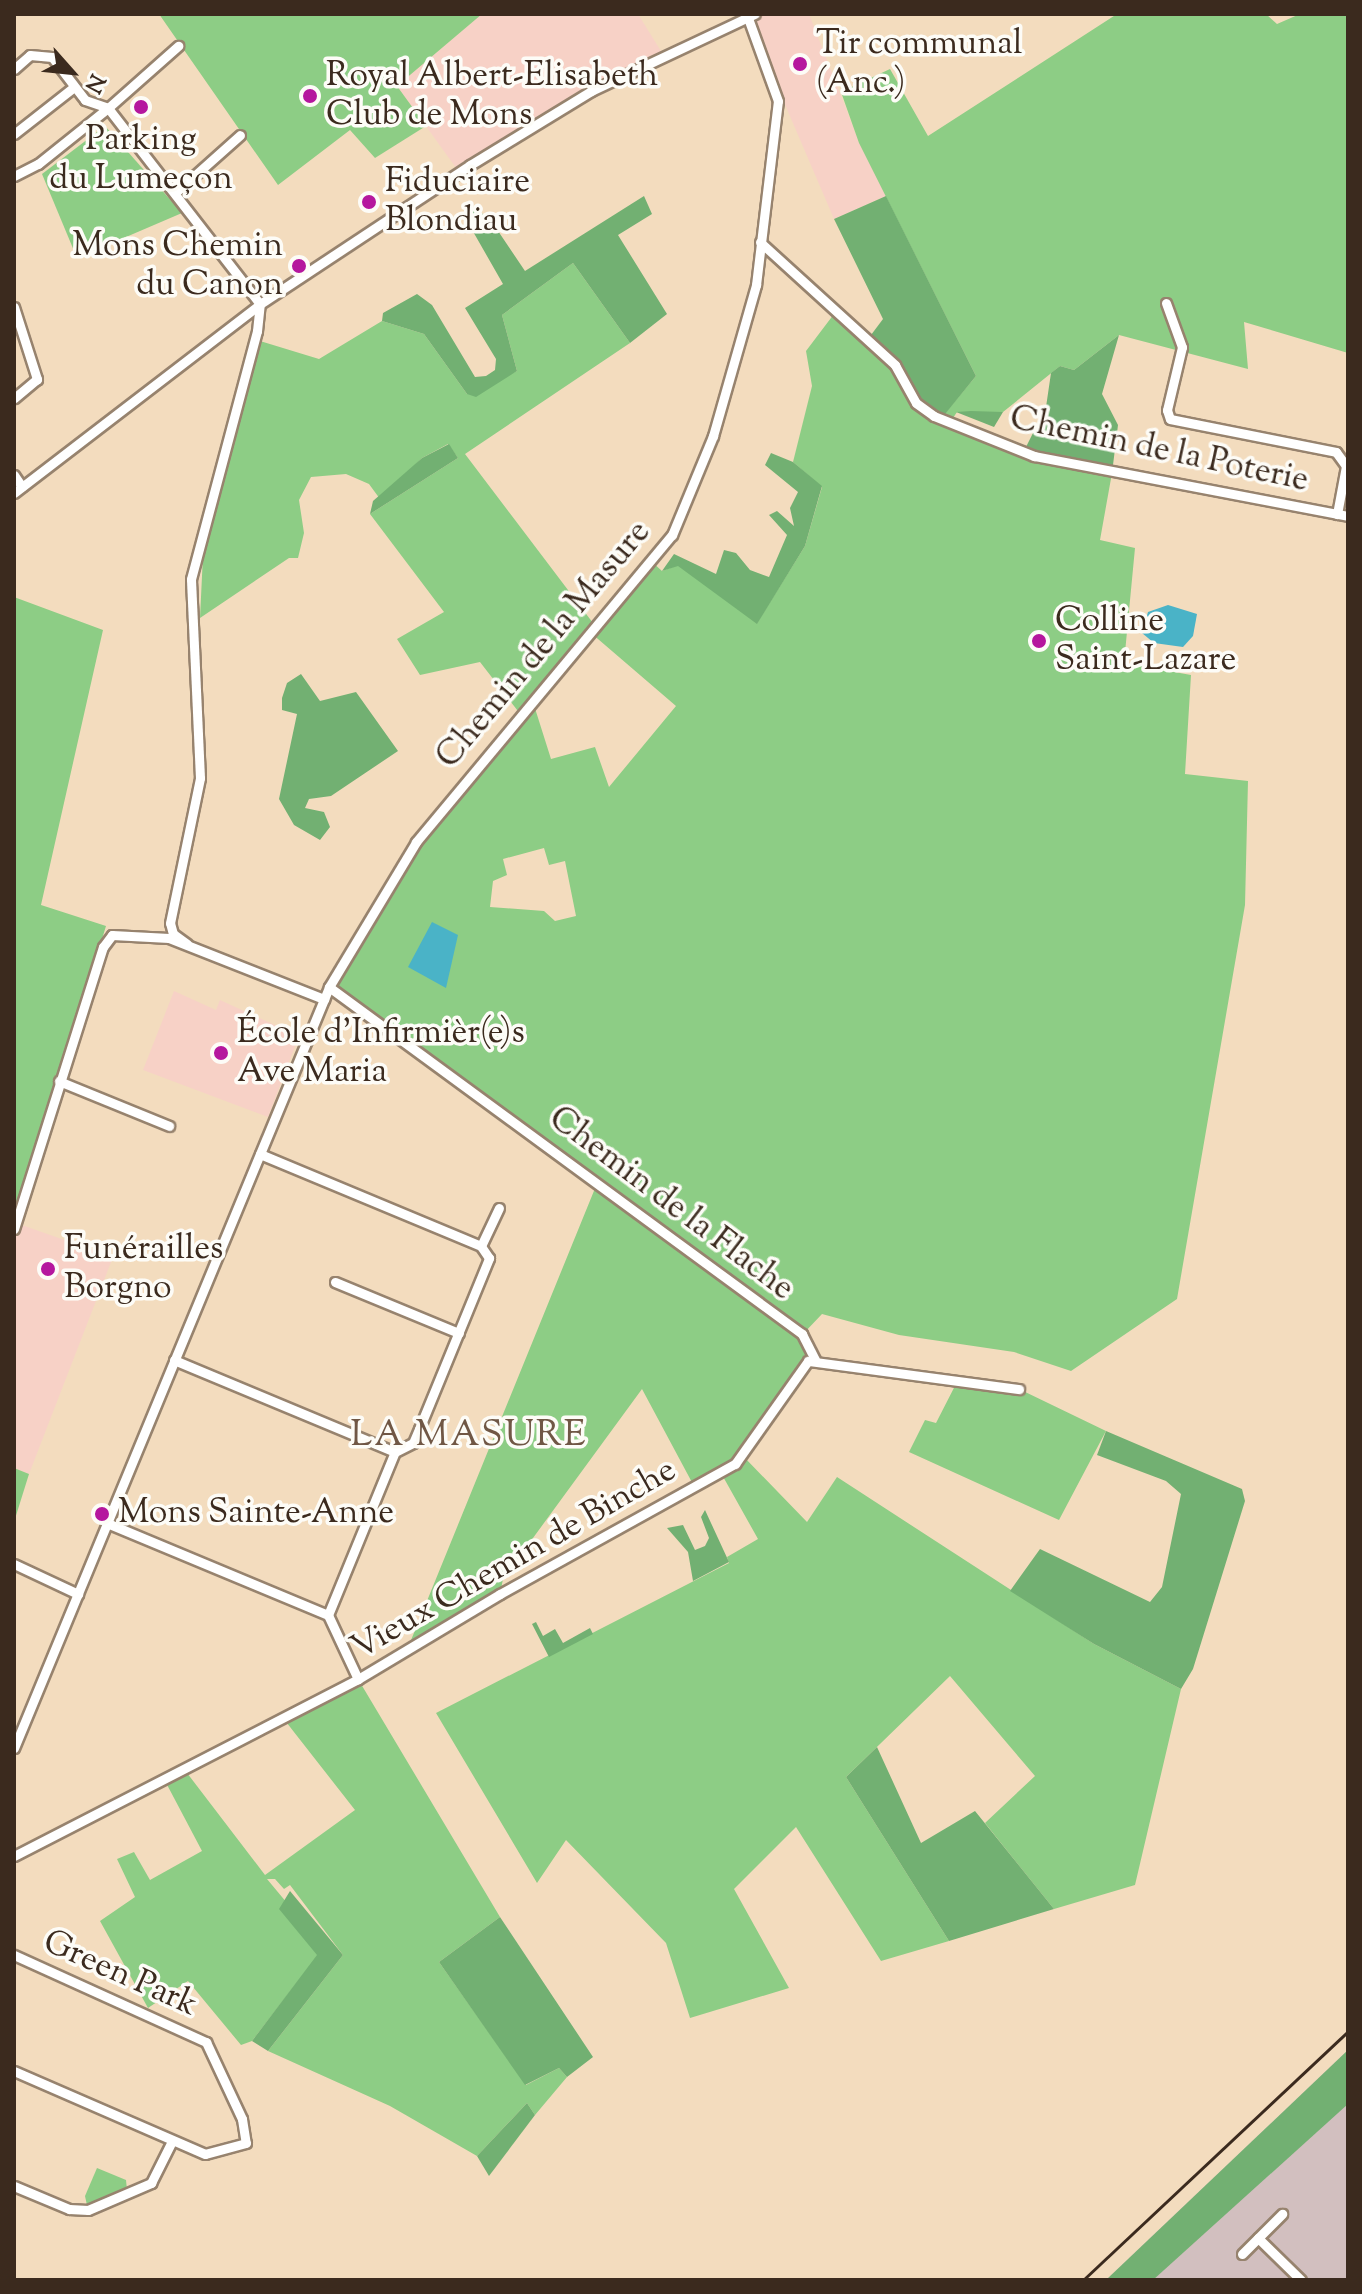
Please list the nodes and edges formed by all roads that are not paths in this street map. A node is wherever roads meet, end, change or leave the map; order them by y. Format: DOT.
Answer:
graph roads {
  1 [pos="751,16"];
  2 [pos="178,46"];
  3 [pos="14,69"];
  4 [pos="74,87"];
  5 [pos="108,108"];
  6 [pos="14,134"];
  7 [pos="240,135"];
  8 [pos="14,176"];
  9 [pos="175,193"];
  10 [pos="760,242"];
  11 [pos="1166,303"];
  12 [pos="260,304"];
  13 [pos="14,307"];
  14 [pos="16,324"];
  15 [pos="14,398"];
  16 [pos="14,475"];
  17 [pos="18,490"];
  18 [pos="1343,515"];
  19 [pos="187,944"];
  20 [pos="329,987"];
  21 [pos="324,999"];
  22 [pos="59,1081"];
  23 [pos="169,1126"];
  24 [pos="260,1154"];
  25 [pos="499,1208"];
  26 [pos="14,1229"];
  27 [pos="481,1246"];
  28 [pos="335,1282"];
  29 [pos="459,1333"];
  30 [pos="815,1359"];
  31 [pos="174,1360"];
  32 [pos="1019,1389"];
  33 [pos="395,1452"];
  34 [pos="107,1523"];
  35 [pos="14,1564"];
  36 [pos="78,1594"];
  37 [pos="328,1615"];
  38 [pos="358,1679"];
  39 [pos="14,1748"];
  40 [pos="14,1856"];
  41 [pos="14,1955"];
  42 [pos="14,2071"];
  43 [pos="172,2141"];
  44 [pos="14,2186"];
  45 [pos="1282,2214"];
  46 [pos="1258,2238"];
  47 [pos="1242,2254"];
  48 [pos="1301,2280"];
  1 -- 10 [label="street, Chemin de la Masure"];
  1 -- 12 [label="street"];
  2 -- 5 [label="street"];
  3 -- 4 [label="street"];
  4 -- 5 [label="street"];
  4 -- 6 [label="street"];
  5 -- 8 [label="street"];
  5 -- 9 [label="street"];
  7 -- 9 [label="street"];
  9 -- 12 [label="street"];
  10 -- 18 [label="street, Chemin de la Poterie"];
  10 -- 20 [label="street, Chemin de la Masure"];
  11 -- 18 [label="street, Chemin de la Poterie"];
  12 -- 17 [label="street"];
  12 -- 19 [label="street"];
  13 -- 14 [label="street"];
  14 -- 15 [label="street"];
  16 -- 17 [label="street"];
  19 -- 21 [label="street"];
  19 -- 22 [label="street"];
  20 -- 21 [label="street, Chemin de la Masure"];
  20 -- 30 [label="street, Chemin de la Flache"];
  21 -- 24 [label="street, Chemin de la Masure"];
  22 -- 23 [label="street"];
  22 -- 26 [label="street"];
  24 -- 27 [label="street"];
  24 -- 31 [label="street, Chemin de la Masure"];
  25 -- 27 [label="street"];
  27 -- 29 [label="street"];
  28 -- 29 [label="street"];
  29 -- 33 [label="street"];
  30 -- 32 [label="street"];
  30 -- 38 [label="street, Vieux Chemin de Binche"];
  31 -- 33 [label="street"];
  31 -- 34 [label="street, Chemin de la Masure"];
  33 -- 37 [label="street"];
  34 -- 36 [label="street, Chemin de la Masure"];
  34 -- 37 [label="street"];
  35 -- 36 [label="street"];
  36 -- 39 [label="street, Chemin de la Masure"];
  37 -- 38 [label="street"];
  38 -- 40 [label="street, Vieux Chemin de Binche"];
  41 -- 43 [label="street, Green Park"];
  42 -- 43 [label="street, Green Park"];
  43 -- 44 [label="street"];
  45 -- 46 [label="street"];
  46 -- 47 [label="street"];
  46 -- 48 [label="street"];
}
